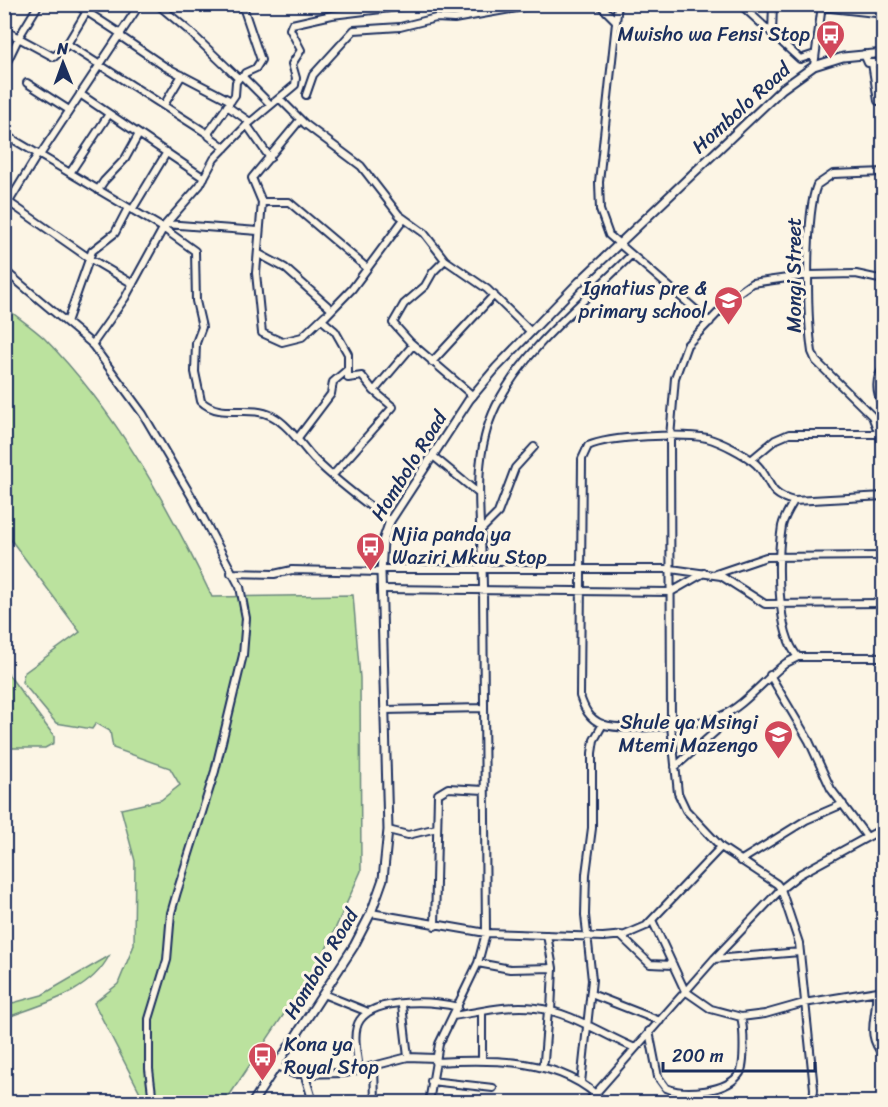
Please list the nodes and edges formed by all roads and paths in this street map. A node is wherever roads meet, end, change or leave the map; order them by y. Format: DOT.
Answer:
graph roads {
  1 [pos="39,4"];
  2 [pos="75,4"];
  3 [pos="140,4"];
  4 [pos="157,4"];
  5 [pos="242,4"];
  6 [pos="423,4"];
  7 [pos="540,4"];
  8 [pos="599,4"];
  9 [pos="618,4"];
  10 [pos="740,4"];
  11 [pos="773,4"];
  12 [pos="822,6"];
  13 [pos="366,8"];
  14 [pos="87,11"];
  15 [pos="884,14"];
  16 [pos="616,21"];
  17 [pos="4,30"];
  18 [pos="772,34"];
  19 [pos="121,35"];
  20 [pos="19,37"];
  21 [pos="67,44"];
  22 [pos="884,53"];
  23 [pos="815,54"];
  24 [pos="864,54"];
  25 [pos="872,63"];
  26 [pos="884,63"];
  27 [pos="100,66"];
  28 [pos="814,66"];
  29 [pos="4,68"];
  30 [pos="244,73"];
  31 [pos="182,75"];
  32 [pos="238,78"];
  33 [pos="27,83"];
  34 [pos="80,94"];
  35 [pos="306,95"];
  36 [pos="280,99"];
  37 [pos="878,101"];
  38 [pos="229,104"];
  39 [pos="164,105"];
  40 [pos="271,105"];
  41 [pos="69,110"];
  42 [pos="110,114"];
  43 [pos="300,120"];
  44 [pos="249,123"];
  45 [pos="4,134"];
  46 [pos="139,134"];
  47 [pos="208,134"];
  48 [pos="225,148"];
  49 [pos="166,152"];
  50 [pos="39,154"];
  51 [pos="270,158"];
  52 [pos="884,172"];
  53 [pos="70,173"];
  54 [pos="204,178"];
  55 [pos="98,190"];
  56 [pos="262,202"];
  57 [pos="7,206"];
  58 [pos="130,209"];
  59 [pos="404,219"];
  60 [pos="165,226"];
  61 [pos="258,231"];
  62 [pos="619,245"];
  63 [pos="258,254"];
  64 [pos="631,255"];
  65 [pos="88,258"];
  66 [pos="445,260"];
  67 [pos="367,268"];
  68 [pos="4,270"];
  69 [pos="810,275"];
  70 [pos="884,280"];
  71 [pos="133,284"];
  72 [pos="494,295"];
  73 [pos="331,309"];
  74 [pos="325,314"];
  75 [pos="67,322"];
  76 [pos="710,322"];
  77 [pos="531,332"];
  78 [pos="92,345"];
  79 [pos="413,345"];
  80 [pos="432,362"];
  81 [pos="884,368"];
  82 [pos="347,370"];
  83 [pos="374,391"];
  84 [pos="473,396"];
  85 [pos="884,409"];
  86 [pos="880,434"];
  87 [pos="670,437"];
  88 [pos="297,439"];
  89 [pos="883,446"];
  90 [pos="534,447"];
  91 [pos="433,456"];
  92 [pos="751,460"];
  93 [pos="333,475"];
  94 [pos="478,493"];
  95 [pos="884,496"];
  96 [pos="794,501"];
  97 [pos="390,521"];
  98 [pos="480,531"];
  99 [pos="781,556"];
  100 [pos="884,556"];
  101 [pos="671,568"];
  102 [pos="483,569"];
  103 [pos="582,569"];
  104 [pos="381,571"];
  105 [pos="231,573"];
  106 [pos="704,573"];
  107 [pos="714,575"];
  108 [pos="382,589"];
  109 [pos="483,592"];
  110 [pos="582,592"];
  111 [pos="671,592"];
  112 [pos="884,603"];
  113 [pos="781,605"];
  114 [pos="798,657"];
  115 [pos="884,657"];
  116 [pos="770,675"];
  117 [pos="483,708"];
  118 [pos="385,710"];
  119 [pos="726,713"];
  120 [pos="603,724"];
  121 [pos="671,726"];
  122 [pos="675,767"];
  123 [pos="484,790"];
  124 [pos="843,804"];
  125 [pos="437,828"];
  126 [pos="884,828"];
  127 [pos="388,830"];
  128 [pos="867,837"];
  129 [pos="721,847"];
  130 [pos="740,861"];
  131 [pos="781,889"];
  132 [pos="372,913"];
  133 [pos="652,920"];
  134 [pos="435,926"];
  135 [pos="486,933"];
  136 [pos="547,935"];
  137 [pos="620,935"];
  138 [pos="588,937"];
  139 [pos="800,952"];
  140 [pos="714,959"];
  141 [pos="478,963"];
  142 [pos="673,965"];
  143 [pos="553,968"];
  144 [pos="884,990"];
  145 [pos="685,991"];
  146 [pos="876,992"];
  147 [pos="323,994"];
  148 [pos="591,994"];
  149 [pos="804,1003"];
  150 [pos="402,1005"];
  151 [pos="458,1007"];
  152 [pos="549,1011"];
  153 [pos="368,1012"];
  154 [pos="482,1012"];
  155 [pos="453,1016"];
  156 [pos="741,1017"];
  157 [pos="660,1021"];
  158 [pos="587,1025"];
  159 [pos="650,1031"];
  160 [pos="635,1048"];
  161 [pos="884,1056"];
  162 [pos="408,1057"];
  163 [pos="435,1060"];
  164 [pos="482,1060"];
  165 [pos="277,1066"];
  166 [pos="374,1066"];
  167 [pos="541,1067"];
  168 [pos="359,1070"];
  169 [pos="304,1073"];
  170 [pos="431,1081"];
  171 [pos="581,1083"];
  172 [pos="494,1088"];
  173 [pos="814,1089"];
  174 [pos="596,1094"];
  175 [pos="153,1102"];
  176 [pos="253,1102"];
  177 [pos="314,1102"];
  178 [pos="375,1102"];
  179 [pos="429,1102"];
  180 [pos="588,1102"];
  181 [pos="604,1102"];
  182 [pos="813,1102"];
  183 [pos="820,1102"];
  1 -- 20 [label="street"];
  2 -- 14 [label="street"];
  3 -- 19 [label="street"];
  4 -- 32 [label="street"];
  5 -- 30 [label="street"];
  6 -- 13 [label="street"];
  7 -- 35 [label="street"];
  8 -- 16 [label="street"];
  9 -- 16 [label="street"];
  10 -- 18 [label="street"];
  11 -- 18 [label="street"];
  12 -- 15 [label="street"];
  12 -- 23 [label="street"];
  13 -- 36 [label="street"];
  14 -- 19 [label="street"];
  14 -- 21 [label="street"];
  16 -- 62 [label="street"];
  17 -- 20 [label="street"];
  18 -- 23 [label="street"];
  19 -- 27 [label="street"];
  19 -- 31 [label="street"];
  20 -- 21 [label="street"];
  20 -- 29 [label="street"];
  21 -- 27 [label="street"];
  22 -- 24 [label="street, Hombolo Road"];
  23 -- 28 [label="street"];
  24 -- 25 [label="street"];
  24 -- 28 [label="street, Hombolo Road"];
  25 -- 26 [label="street"];
  25 -- 37 [label="street"];
  27 -- 34 [label="street"];
  27 -- 39 [label="street"];
  28 -- 62 [label="street, Hombolo Road"];
  30 -- 32 [label="street"];
  30 -- 40 [label="street"];
  31 -- 38 [label="street"];
  31 -- 39 [label="street"];
  32 -- 38 [label="street"];
  33 -- 41 [label="street"];
  34 -- 41 [label="street"];
  34 -- 42 [label="street"];
  36 -- 40 [label="street"];
  36 -- 43 [label="street"];
  38 -- 44 [label="street"];
  38 -- 47 [label="street"];
  39 -- 47 [label="street"];
  40 -- 44 [label="street"];
  41 -- 50 [label="street"];
  42 -- 46 [label="street"];
  42 -- 53 [label="street"];
  43 -- 51 [label="street"];
  43 -- 59 [label="street"];
  44 -- 48 [label="street"];
  44 -- 51 [label="street"];
  45 -- 50 [label="street"];
  46 -- 49 [label="street"];
  46 -- 55 [label="street"];
  47 -- 48 [label="street"];
  48 -- 54 [label="street"];
  49 -- 54 [label="street"];
  49 -- 58 [label="street"];
  50 -- 53 [label="street"];
  50 -- 57 [label="street"];
  51 -- 56 [label="street"];
  52 -- 69 [label="street, Mongi Street"];
  53 -- 55 [label="street"];
  54 -- 60 [label="street"];
  55 -- 58 [label="street"];
  56 -- 61 [label="street"];
  56 -- 67 [label="street"];
  57 -- 65 [label="street"];
  58 -- 60 [label="street"];
  58 -- 65 [label="street"];
  59 -- 66 [label="street"];
  59 -- 67 [label="street"];
  60 -- 61 [label="street"];
  60 -- 71 [label="street"];
  60 -- 88 [label="street"];
  61 -- 63 [label="street"];
  62 -- 64 [label="street"];
  62 -- 77 [label="street, Hombolo Road"];
  63 -- 73 [label="street"];
  63 -- 74 [label="street"];
  64 -- 76 [label="street"];
  64 -- 94 [label="street"];
  65 -- 71 [label="street"];
  65 -- 75 [label="street"];
  66 -- 72 [label="street"];
  66 -- 79 [label="street"];
  67 -- 73 [label="street"];
  68 -- 75 [label="street"];
  69 -- 70 [label="street"];
  69 -- 76 [label="street"];
  69 -- 86 [label="street, Mongi Street"];
  71 -- 78 [label="street"];
  72 -- 77 [label="street"];
  72 -- 80 [label="street"];
  73 -- 74 [label="street"];
  74 -- 82 [label="street"];
  75 -- 78 [label="street"];
  76 -- 87 [label="street"];
  77 -- 84 [label="street, Hombolo Road"];
  78 -- 105 [label="street"];
  79 -- 80 [label="street"];
  79 -- 83 [label="street"];
  80 -- 84 [label="street"];
  81 -- 85 [label="street"];
  82 -- 83 [label="street"];
  82 -- 88 [label="street"];
  83 -- 93 [label="street"];
  84 -- 91 [label="street, Hombolo Road"];
  86 -- 89 [label="street, Mongi Street"];
  86 -- 92 [label="street"];
  87 -- 92 [label="street"];
  87 -- 101 [label="street"];
  87 -- 103 [label="street"];
  88 -- 93 [label="street"];
  90 -- 98 [label="street"];
  91 -- 94 [label="street"];
  91 -- 97 [label="street, Hombolo Road"];
  92 -- 96 [label="street"];
  93 -- 97 [label="street"];
  94 -- 98 [label="street"];
  95 -- 96 [label="street"];
  96 -- 99 [label="street"];
  97 -- 104 [label="street, Hombolo Road"];
  98 -- 102 [label="street"];
  99 -- 100 [label="street"];
  99 -- 107 [label="street"];
  99 -- 113 [label="street"];
  101 -- 103 [label="street"];
  101 -- 106 [label="street"];
  101 -- 111 [label="street"];
  102 -- 103 [label="street"];
  102 -- 104 [label="street"];
  102 -- 109 [label="street"];
  103 -- 110 [label="street"];
  104 -- 105 [label="street"];
  104 -- 108 [label="street, Hombolo Road"];
  105 -- 175 [label="street"];
  106 -- 107 [label="street"];
  106 -- 111 [label="street"];
  107 -- 113 [label="street"];
  108 -- 109 [label="street"];
  108 -- 118 [label="street, Hombolo Road"];
  109 -- 110 [label="street"];
  109 -- 117 [label="street"];
  110 -- 111 [label="street"];
  110 -- 120 [label="street"];
  111 -- 121 [label="street"];
  112 -- 113 [label="street"];
  113 -- 114 [label="street"];
  114 -- 115 [label="street"];
  114 -- 116 [label="street"];
  116 -- 119 [label="street"];
  116 -- 124 [label="street"];
  117 -- 118 [label="street"];
  117 -- 123 [label="street"];
  118 -- 127 [label="street, Hombolo Road"];
  119 -- 121 [label="street"];
  119 -- 122 [label="street"];
  120 -- 121 [label="street"];
  120 -- 138 [label="street"];
  121 -- 122 [label="street"];
  122 -- 129 [label="street"];
  123 -- 125 [label="street"];
  123 -- 135 [label="street"];
  124 -- 128 [label="street"];
  124 -- 130 [label="street"];
  125 -- 127 [label="street"];
  125 -- 134 [label="street"];
  126 -- 128 [label="street"];
  127 -- 132 [label="street, Hombolo Road"];
  128 -- 131 [label="street"];
  129 -- 130 [label="street"];
  129 -- 133 [label="street"];
  130 -- 131 [label="street"];
  131 -- 139 [label="street"];
  131 -- 140 [label="street"];
  132 -- 134 [label="street"];
  132 -- 147 [label="street, Hombolo Road"];
  133 -- 137 [label="street"];
  133 -- 142 [label="street"];
  134 -- 135 [label="street"];
  135 -- 136 [label="street"];
  135 -- 141 [label="street"];
  136 -- 138 [label="street"];
  136 -- 143 [label="street"];
  137 -- 138 [label="street"];
  137 -- 142 [label="street"];
  138 -- 148 [label="street"];
  139 -- 140 [label="street"];
  139 -- 149 [label="street"];
  140 -- 145 [label="street"];
  141 -- 143 [label="street"];
  141 -- 151 [label="street"];
  142 -- 145 [label="street"];
  143 -- 152 [label="street"];
  144 -- 146 [label="street"];
  145 -- 156 [label="street"];
  145 -- 157 [label="street"];
  146 -- 149 [label="street"];
  146 -- 161 [label="street"];
  147 -- 153 [label="street"];
  147 -- 165 [label="street, Hombolo Road"];
  148 -- 157 [label="street"];
  148 -- 158 [label="street"];
  149 -- 156 [label="street"];
  149 -- 173 [label="street"];
  150 -- 151 [label="street"];
  150 -- 153 [label="street"];
  150 -- 162 [label="street"];
  151 -- 155 [label="street"];
  152 -- 154 [label="street"];
  152 -- 158 [label="street"];
  152 -- 167 [label="street"];
  153 -- 168 [label="street"];
  154 -- 155 [label="street"];
  154 -- 164 [label="street"];
  155 -- 163 [label="street"];
  156 -- 159 [label="street"];
  157 -- 159 [label="street"];
  158 -- 160 [label="street"];
  158 -- 171 [label="street"];
  159 -- 160 [label="street"];
  160 -- 174 [label="street"];
  162 -- 163 [label="street"];
  162 -- 166 [label="street"];
  163 -- 164 [label="street"];
  163 -- 170 [label="street"];
  164 -- 167 [label="street"];
  165 -- 169 [label="street"];
  165 -- 176 [label="street, Hombolo Road"];
  166 -- 168 [label="street"];
  166 -- 178 [label="street"];
  167 -- 171 [label="street"];
  168 -- 169 [label="street"];
  169 -- 177 [label="street"];
  170 -- 172 [label="street"];
  170 -- 179 [label="street"];
  171 -- 174 [label="street"];
  173 -- 182 [label="street"];
  173 -- 183 [label="street"];
  174 -- 180 [label="street"];
  174 -- 181 [label="street"];
}
